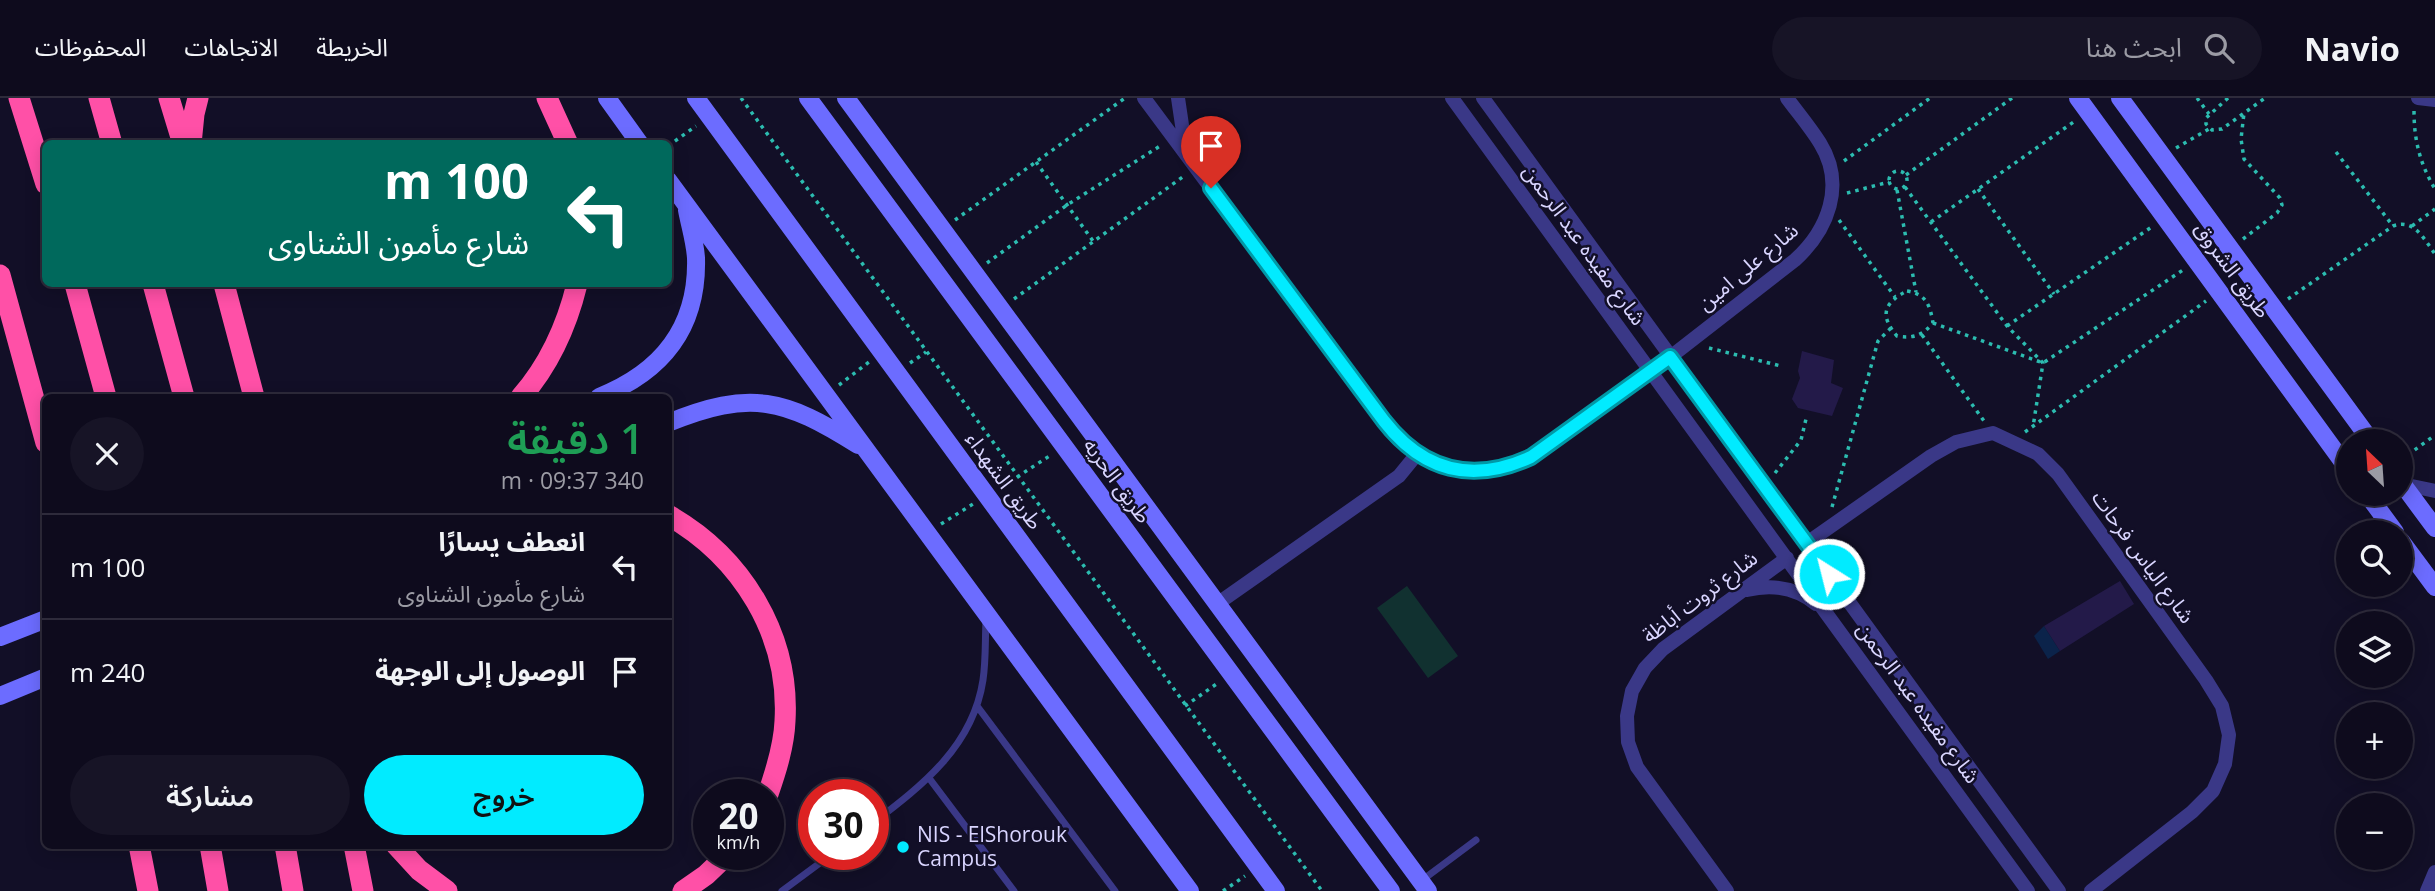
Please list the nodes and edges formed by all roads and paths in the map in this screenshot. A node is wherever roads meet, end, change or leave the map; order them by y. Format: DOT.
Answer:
graph roads {
  1 [pos="19,98"];
  2 [pos="99,98"];
  3 [pos="169,98"];
  4 [pos="198,98"];
  5 [pos="547,98"];
  6 [pos="607,98"];
  7 [pos="696,98"];
  8 [pos="740,98"];
  9 [pos="808,98"];
  10 [pos="846,98"];
  11 [pos="858,98"];
  12 [pos="1125,98"];
  13 [pos="1144,98"];
  14 [pos="1178,98"];
  15 [pos="1452,98"];
  16 [pos="1483,98"];
  17 [pos="1787,98"];
  18 [pos="1930,98"];
  19 [pos="2012,98"];
  20 [pos="2120,98"];
  21 [pos="2197,98"];
  22 [pos="2228,98"];
  23 [pos="2265,98"];
  24 [pos="2435,100"];
  25 [pos="2416,104"];
  26 [pos="2083,105"];
  27 [pos="2244,113"];
  28 [pos="2209,114"];
  29 [pos="709,116"];
  30 [pos="862,119"];
  31 [pos="2209,129"];
  32 [pos="1174,138"];
  33 [pos="111,140"];
  34 [pos="182,140"];
  35 [pos="191,140"];
  36 [pos="566,140"];
  37 [pos="637,140"];
  38 [pos="672,143"];
  39 [pos="2336,152"];
  40 [pos="2162,156"];
  41 [pos="1037,162"];
  42 [pos="1191,162"];
  43 [pos="42,171"];
  44 [pos="1830,171"];
  45 [pos="1906,175"];
  46 [pos="1889,181"];
  47 [pos="672,185"];
  48 [pos="1905,187"];
  49 [pos="1978,188"];
  50 [pos="2435,189"];
  51 [pos="1897,190"];
  52 [pos="1830,202"];
  53 [pos="686,203"];
  54 [pos="1067,205"];
  55 [pos="2435,209"];
  56 [pos="2165,218"];
  57 [pos="1931,222"];
  58 [pos="2393,226"];
  59 [pos="2412,226"];
  60 [pos="942,229"];
  61 [pos="1093,241"];
  62 [pos="2230,249"];
  63 [pos="2435,254"];
  64 [pos="2197,261"];
  65 [pos="974,272"];
  66 [pos="0,275"];
  67 [pos="76,287"];
  68 [pos="154,287"];
  69 [pos="225,287"];
  70 [pos="575,287"];
  71 [pos="1916,292"];
  72 [pos="2219,292"];
  73 [pos="2054,294"];
  74 [pos="1895,297"];
  75 [pos="1001,309"];
  76 [pos="2274,309"];
  77 [pos="0,313"];
  78 [pos="1933,323"];
  79 [pos="2007,326"];
  80 [pos="1891,328"];
  81 [pos="16,334"];
  82 [pos="1922,335"];
  83 [pos="1689,342"];
  84 [pos="881,352"];
  85 [pos="1670,357"];
  86 [pos="2043,363"];
  87 [pos="1781,366"];
  88 [pos="1651,372"];
  89 [pos="105,394"];
  90 [pos="183,394"];
  91 [pos="253,394"];
  92 [pos="523,394"];
  93 [pos="606,394"];
  94 [pos="826,394"];
  95 [pos="1806,419"];
  96 [pos="672,422"];
  97 [pos="2033,426"];
  98 [pos="42,428"];
  99 [pos="2362,429"];
  100 [pos="1993,433"];
  101 [pos="2435,435"];
  102 [pos="2013,441"];
  103 [pos="1064,446"];
  104 [pos="2413,451"];
  105 [pos="869,452"];
  106 [pos="2336,453"];
  107 [pos="1417,454"];
  108 [pos="1017,477"];
  109 [pos="1765,485"];
  110 [pos="2413,486"];
  111 [pos="2435,491"];
  112 [pos="986,495"];
  113 [pos="2413,498"];
  114 [pos="672,518"];
  115 [pos="2435,528"];
  116 [pos="1826,529"];
  117 [pos="927,532"];
  118 [pos="1807,543"];
  119 [pos="2413,557"];
  120 [pos="1787,558"];
  121 [pos="2435,587"];
  122 [pos="1742,591"];
  123 [pos="1217,604"];
  124 [pos="1825,611"];
  125 [pos="986,613"];
  126 [pos="42,621"];
  127 [pos="0,637"];
  128 [pos="1231,674"];
  129 [pos="42,679"];
  130 [pos="0,696"];
  131 [pos="977,706"];
  132 [pos="1185,706"];
  133 [pos="929,778"];
  134 [pos="772,779"];
  135 [pos="889,810"];
  136 [pos="1476,840"];
  137 [pos="140,849"];
  138 [pos="211,849"];
  139 [pos="286,849"];
  140 [pos="355,849"];
  141 [pos="400,849"];
  142 [pos="1258,866"];
  143 [pos="711,870"];
  144 [pos="810,870"];
  145 [pos="2435,872"];
  146 [pos="1425,886"];
  147 [pos="148,891"];
  148 [pos="218,891"];
  149 [pos="293,891"];
  150 [pos="363,891"];
  151 [pos="447,891"];
  152 [pos="682,891"];
  153 [pos="782,891"];
  154 [pos="1014,891"];
  155 [pos="1115,891"];
  156 [pos="1190,891"];
  157 [pos="1223,891"];
  158 [pos="1276,891"];
  159 [pos="1322,891"];
  160 [pos="1391,891"];
  161 [pos="1727,891"];
  162 [pos="2028,891"];
  163 [pos="2059,891"];
  164 [pos="2091,891"];
  165 [pos="2427,891"];
  1 -- 43 [label="highway"];
  2 -- 33 [label="highway"];
  3 -- 34 [label="highway"];
  4 -- 35 [label="highway"];
  5 -- 36 [label="highway"];
  6 -- 37 [label="street"];
  7 -- 29 [label="street, طريق الشهداء"];
  8 -- 108 [label="path"];
  9 -- 103 [label="street, طريق الحريه"];
  10 -- 30 [label="street, طريق الحريه"];
  11 -- 30 [label="street"];
  12 -- 41 [label="path"];
  13 -- 32 [label="street, شارع على امين"];
  14 -- 42 [label="street"];
  15 -- 88 [label="street, شارع مفيده عبد الرحمن"];
  16 -- 85 [label="street, شارع مفيده عبد الرحمن"];
  17 -- 44 [label="street, شارع على امين"];
  18 -- 44 [label="path"];
  19 -- 45 [label="path"];
  20 -- 40 [label="street, طريق الشروق"];
  21 -- 28 [label="path"];
  22 -- 28 [label="path"];
  23 -- 27 [label="path"];
  24 -- 25 [label="street"];
  25 -- 50 [label="path"];
  26 -- 49 [label="path"];
  26 -- 56 [label="street, طريق الشروق"];
  27 -- 31 [label="path"];
  27 -- 62 [label="path"];
  28 -- 31 [label="path"];
  29 -- 38 [label="path"];
  29 -- 84 [label="street, طريق الشهداء"];
  30 -- 60 [label="street, طريق الحريه"];
  31 -- 40 [label="path"];
  32 -- 42 [label="street, شارع على امين"];
  32 -- 54 [label="path"];
  39 -- 58 [label="path"];
  40 -- 62 [label="street, طريق الشروق"];
  41 -- 54 [label="path"];
  41 -- 60 [label="path"];
  42 -- 61 [label="path"];
  42 -- 107 [label="street, شارع على امين"];
  44 -- 52 [label="street, شارع على امين"];
  45 -- 46 [label="path"];
  45 -- 48 [label="path"];
  46 -- 51 [label="path"];
  46 -- 52 [label="path"];
  47 -- 53 [label="street"];
  48 -- 51 [label="path"];
  48 -- 57 [label="path"];
  49 -- 57 [label="path"];
  49 -- 73 [label="path"];
  51 -- 71 [label="path"];
  52 -- 74 [label="path"];
  52 -- 83 [label="street, شارع على امين"];
  53 -- 93 [label="street"];
  53 -- 94 [label="street"];
  54 -- 61 [label="path"];
  54 -- 65 [label="path"];
  55 -- 59 [label="path"];
  56 -- 64 [label="street, طريق الشروق"];
  56 -- 73 [label="path"];
  57 -- 79 [label="path"];
  58 -- 59 [label="path"];
  58 -- 76 [label="path"];
  59 -- 63 [label="path"];
  60 -- 65 [label="street, طريق الحريه"];
  61 -- 75 [label="path"];
  62 -- 76 [label="street, طريق الشروق"];
  64 -- 72 [label="street, طريق الشروق"];
  64 -- 86 [label="path"];
  65 -- 75 [label="street, طريق الحريه"];
  66 -- 81 [label="highway"];
  67 -- 89 [label="highway"];
  68 -- 90 [label="highway"];
  69 -- 91 [label="highway"];
  70 -- 92 [label="highway"];
  71 -- 74 [label="path"];
  71 -- 78 [label="path"];
  72 -- 97 [label="path"];
  72 -- 106 [label="street, طريق الشروق"];
  73 -- 79 [label="path"];
  74 -- 80 [label="path"];
  75 -- 123 [label="street, طريق الحريه"];
  76 -- 99 [label="street, طريق الشروق"];
  77 -- 81 [label="highway"];
  78 -- 82 [label="path"];
  78 -- 86 [label="path"];
  79 -- 86 [label="path"];
  80 -- 82 [label="path"];
  80 -- 116 [label="path"];
  81 -- 98 [label="highway"];
  82 -- 100 [label="path"];
  83 -- 85 [label="street, شارع على امين"];
  83 -- 87 [label="path"];
  84 -- 94 [label="path"];
  84 -- 112 [label="street, طريق الشهداء"];
  85 -- 88 [label="street, شارع على امين"];
  85 -- 109 [label="street, شارع مفيده عبد الرحمن"];
  86 -- 97 [label="path"];
  88 -- 107 [label="street, شارع على امين"];
  88 -- 120 [label="street, شارع مفيده عبد الرحمن"];
  94 -- 105 [label="street"];
  95 -- 109 [label="path"];
  96 -- 105 [label="street"];
  97 -- 102 [label="path"];
  100 -- 102 [label="street, شارع الياس فرحات"];
  100 -- 116 [label="street"];
  101 -- 104 [label="path"];
  102 -- 164 [label="street, شارع الياس فرحات"];
  103 -- 108 [label="path"];
  103 -- 128 [label="street, طريق الحريه"];
  105 -- 117 [label="street"];
  107 -- 123 [label="street"];
  108 -- 132 [label="path"];
  109 -- 118 [label="street, شارع مفيده عبد الرحمن"];
  110 -- 111 [label="street"];
  112 -- 117 [label="path"];
  112 -- 142 [label="street, طريق الشهداء"];
  113 -- 115 [label="street"];
  114 -- 134 [label="highway"];
  116 -- 118 [label="street"];
  117 -- 125 [label="street"];
  118 -- 120 [label="street"];
  118 -- 120 [label="street"];
  118 -- 163 [label="street, شارع مفيده عبد الرحمن"];
  119 -- 121 [label="street"];
  120 -- 122 [label="street, شارع ثروت أباظة"];
  120 -- 124 [label="street, شارع مفيده عبد الرحمن"];
  122 -- 124 [label="street"];
  122 -- 161 [label="street, شارع ثروت أباظة"];
  123 -- 146 [label="street, طريق الحريه"];
  124 -- 162 [label="street, شارع مفيده عبد الرحمن"];
  125 -- 131 [label="lane"];
  125 -- 156 [label="street"];
  126 -- 127 [label="street"];
  128 -- 132 [label="path"];
  128 -- 160 [label="street, طريق الحريه"];
  129 -- 130 [label="street"];
  131 -- 133 [label="lane"];
  131 -- 155 [label="lane"];
  132 -- 159 [label="path"];
  133 -- 135 [label="lane"];
  133 -- 154 [label="lane"];
  136 -- 146 [label="lane"];
  137 -- 147 [label="highway"];
  138 -- 148 [label="highway"];
  139 -- 149 [label="highway"];
  140 -- 150 [label="highway"];
  141 -- 151 [label="highway"];
  142 -- 157 [label="path"];
  142 -- 158 [label="street, طريق الشهداء"];
  143 -- 152 [label="highway"];
  144 -- 153 [label="lane"];
  145 -- 165 [label="street"];
}
